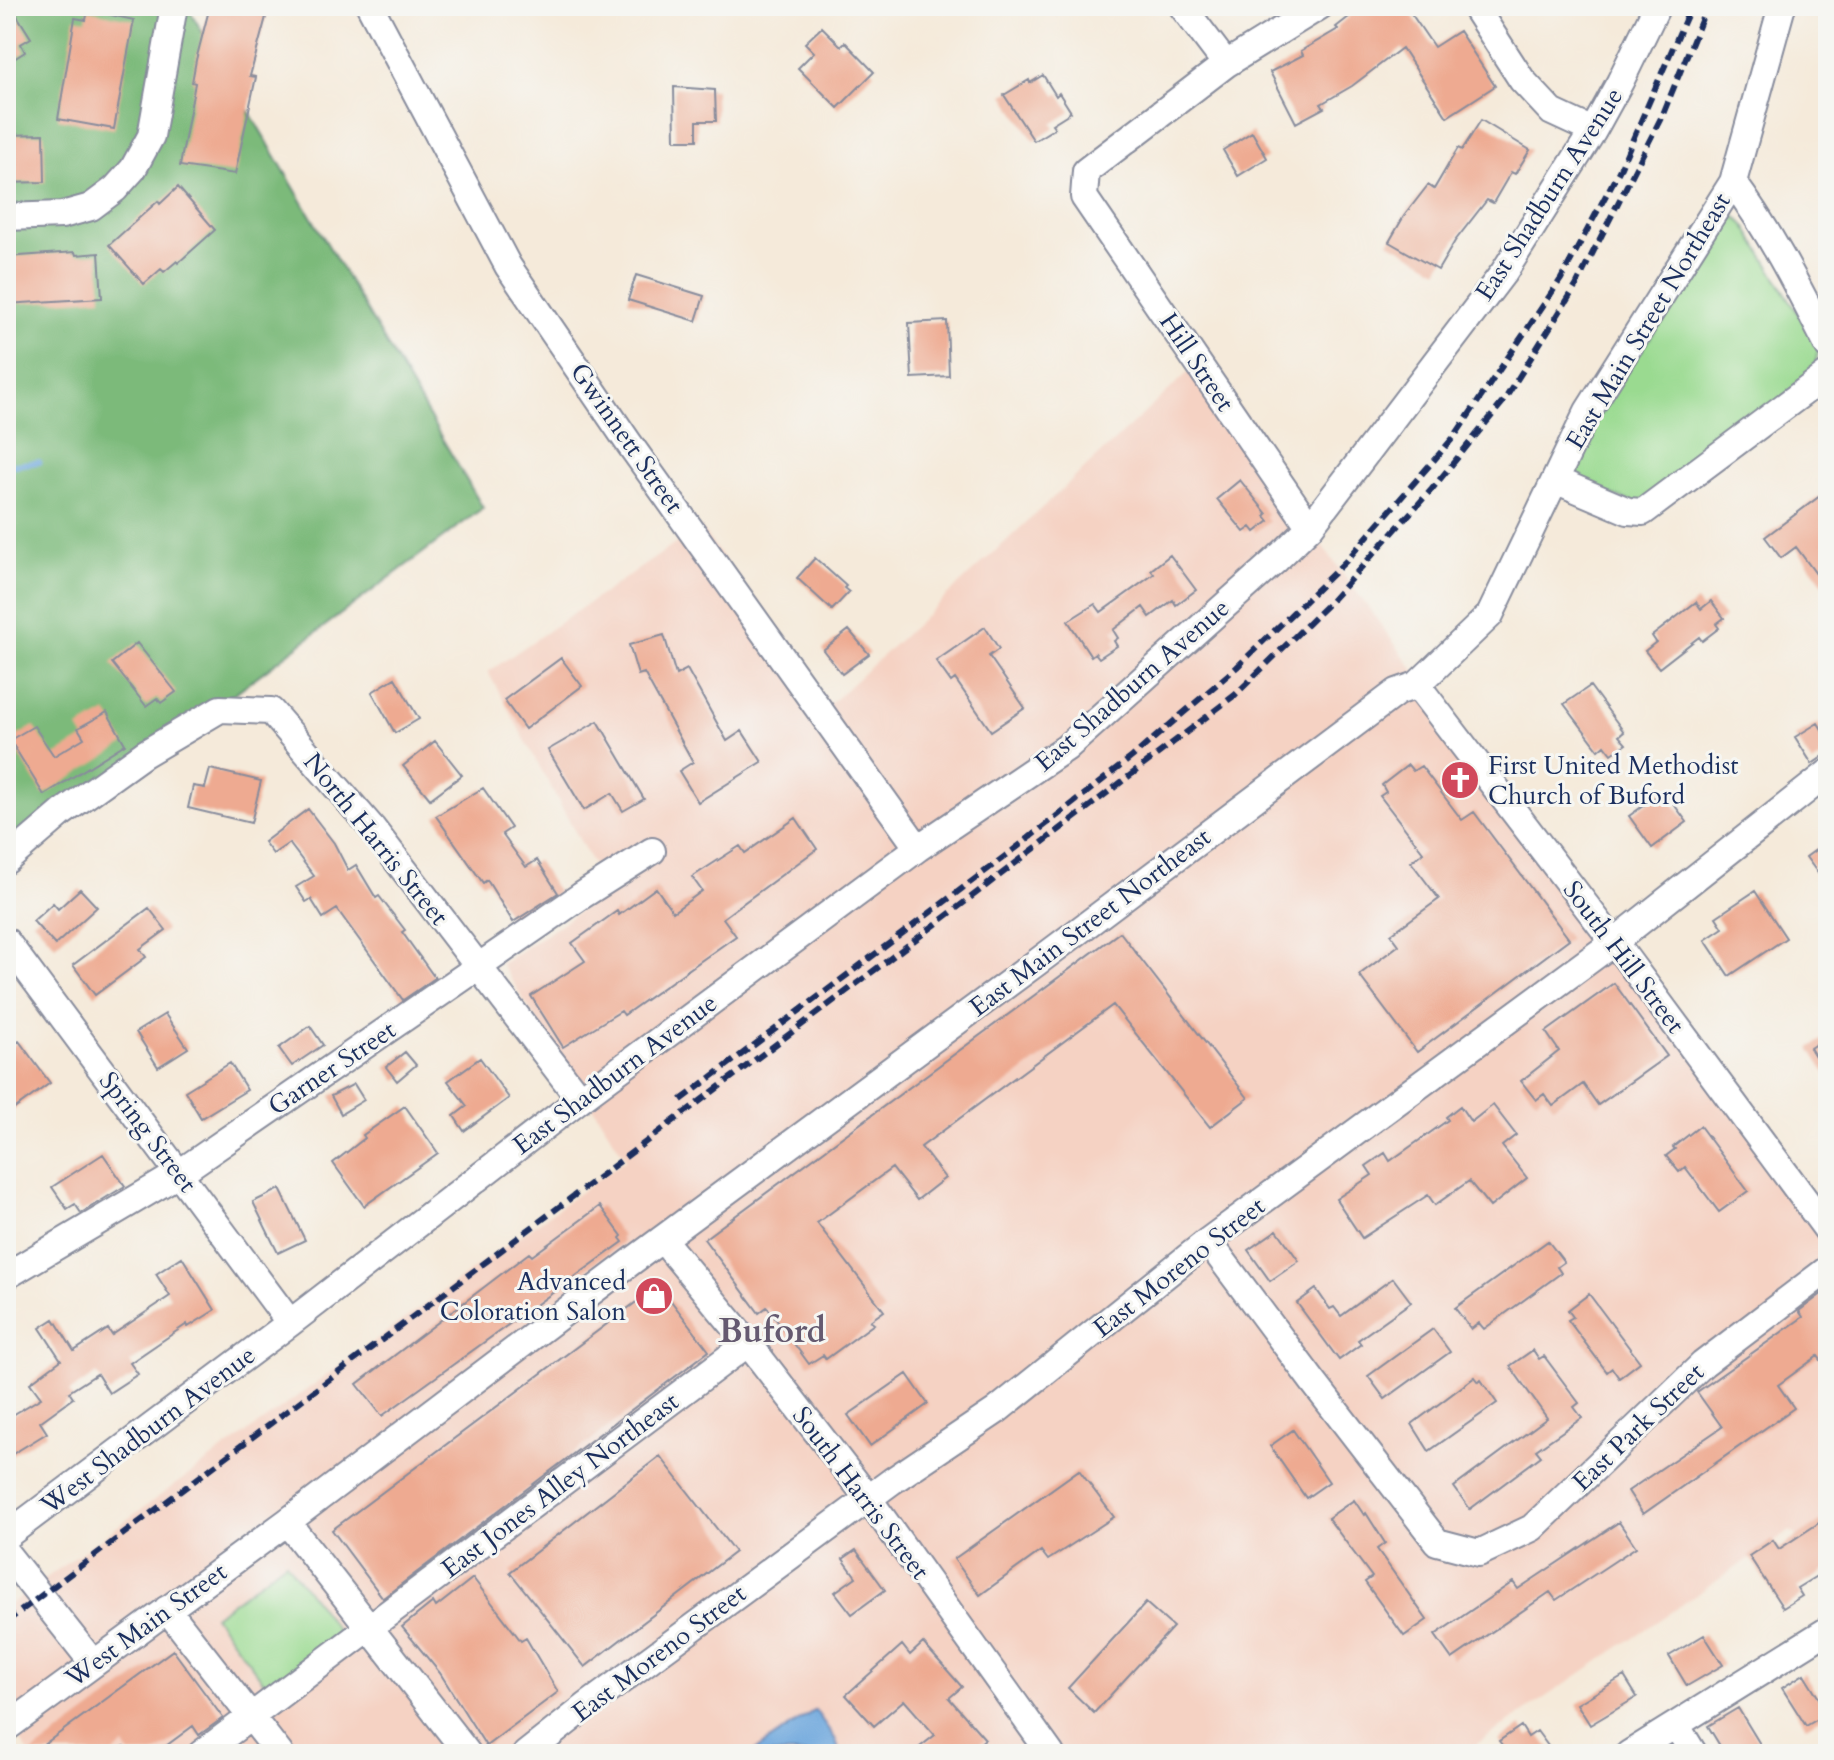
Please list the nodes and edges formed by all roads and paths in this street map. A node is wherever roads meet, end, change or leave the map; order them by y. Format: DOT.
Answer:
graph roads {
  1 [pos="174,6"];
  2 [pos="370,6"];
  3 [pos="1182,6"];
  4 [pos="1320,6"];
  5 [pos="1474,6"];
  6 [pos="1657,6"];
  7 [pos="1782,6"];
  8 [pos="1226,64"];
  9 [pos="1593,131"];
  10 [pos="1733,182"];
  11 [pos="6,217"];
  12 [pos="1828,346"];
  13 [pos="1828,374"];
  14 [pos="1555,480"];
  15 [pos="1310,527"];
  16 [pos="1417,685"];
  17 [pos="1828,773"];
  18 [pos="918,848"];
  19 [pos="652,851"];
  20 [pos="6,861"];
  21 [pos="6,941"];
  22 [pos="1614,942"];
  23 [pos="478,968"];
  24 [pos="580,1099"];
  25 [pos="178,1174"];
  26 [pos="1828,1231"];
  27 [pos="662,1239"];
  28 [pos="1208,1241"];
  29 [pos="1828,1269"];
  30 [pos="6,1276"];
  31 [pos="290,1323"];
  32 [pos="748,1343"];
  33 [pos="868,1498"];
  34 [pos="287,1522"];
  35 [pos="6,1536"];
  36 [pos="6,1553"];
  37 [pos="167,1609"];
  38 [pos="372,1628"];
  39 [pos="1828,1630"];
  40 [pos="93,1663"];
  41 [pos="252,1716"];
  42 [pos="1676,1725"];
  43 [pos="6,1728"];
  44 [pos="201,1754"];
  45 [pos="280,1754"];
  46 [pos="468,1754"];
  47 [pos="526,1754"];
  48 [pos="1051,1754"];
  49 [pos="1629,1754"];
  50 [pos="1694,1754"];
  1 -- 11 [label="street"];
  2 -- 18 [label="street, Gwinnett Street"];
  3 -- 8 [label="street"];
  4 -- 8 [label="street"];
  5 -- 9 [label="street"];
  6 -- 9 [label="street, East Shadburn Avenue"];
  7 -- 10 [label="street, East Main Street Northeast"];
  8 -- 15 [label="street, Hill Street"];
  9 -- 15 [label="street, East Shadburn Avenue"];
  10 -- 12 [label="street"];
  10 -- 14 [label="street, East Main Street Northeast"];
  13 -- 14 [label="street"];
  14 -- 16 [label="street, East Main Street Northeast"];
  15 -- 18 [label="street, East Shadburn Avenue"];
  16 -- 22 [label="street, South Hill Street"];
  16 -- 27 [label="street, East Main Street Northeast"];
  17 -- 22 [label="street, East Moreno Street"];
  18 -- 24 [label="street, East Shadburn Avenue"];
  19 -- 23 [label="street, Garner Street"];
  20 -- 23 [label="street, North Harris Street"];
  21 -- 25 [label="street, Spring Street"];
  22 -- 26 [label="street, South Hill Street"];
  22 -- 28 [label="street, East Moreno Street"];
  23 -- 24 [label="street, North Harris Street"];
  23 -- 25 [label="street, Garner Street"];
  24 -- 31 [label="street, East Shadburn Avenue"];
  25 -- 30 [label="street, Garner Street"];
  25 -- 31 [label="street, Spring Street"];
  27 -- 32 [label="street, South Harris Street"];
  27 -- 34 [label="street, East Main Street Northeast"];
  28 -- 29 [label="street, East Park Street"];
  28 -- 33 [label="street, East Moreno Street"];
  31 -- 35 [label="street, West Shadburn Avenue"];
  32 -- 33 [label="street, South Harris Street"];
  32 -- 38 [label="street, East Jones Alley Northeast"];
  33 -- 47 [label="street, East Moreno Street"];
  33 -- 48 [label="street, South Harris Street"];
  34 -- 37 [label="street, West Main Street"];
  34 -- 38 [label="street"];
  36 -- 40 [label="street"];
  37 -- 40 [label="street, West Main Street"];
  37 -- 41 [label="street"];
  38 -- 41 [label="street, East Jones Alley Northeast"];
  38 -- 46 [label="street"];
  39 -- 42 [label="street"];
  40 -- 43 [label="street, West Main Street"];
  41 -- 44 [label="street, East Jones Alley Northeast"];
  41 -- 45 [label="street"];
  42 -- 49 [label="street"];
  42 -- 50 [label="street"];
}
